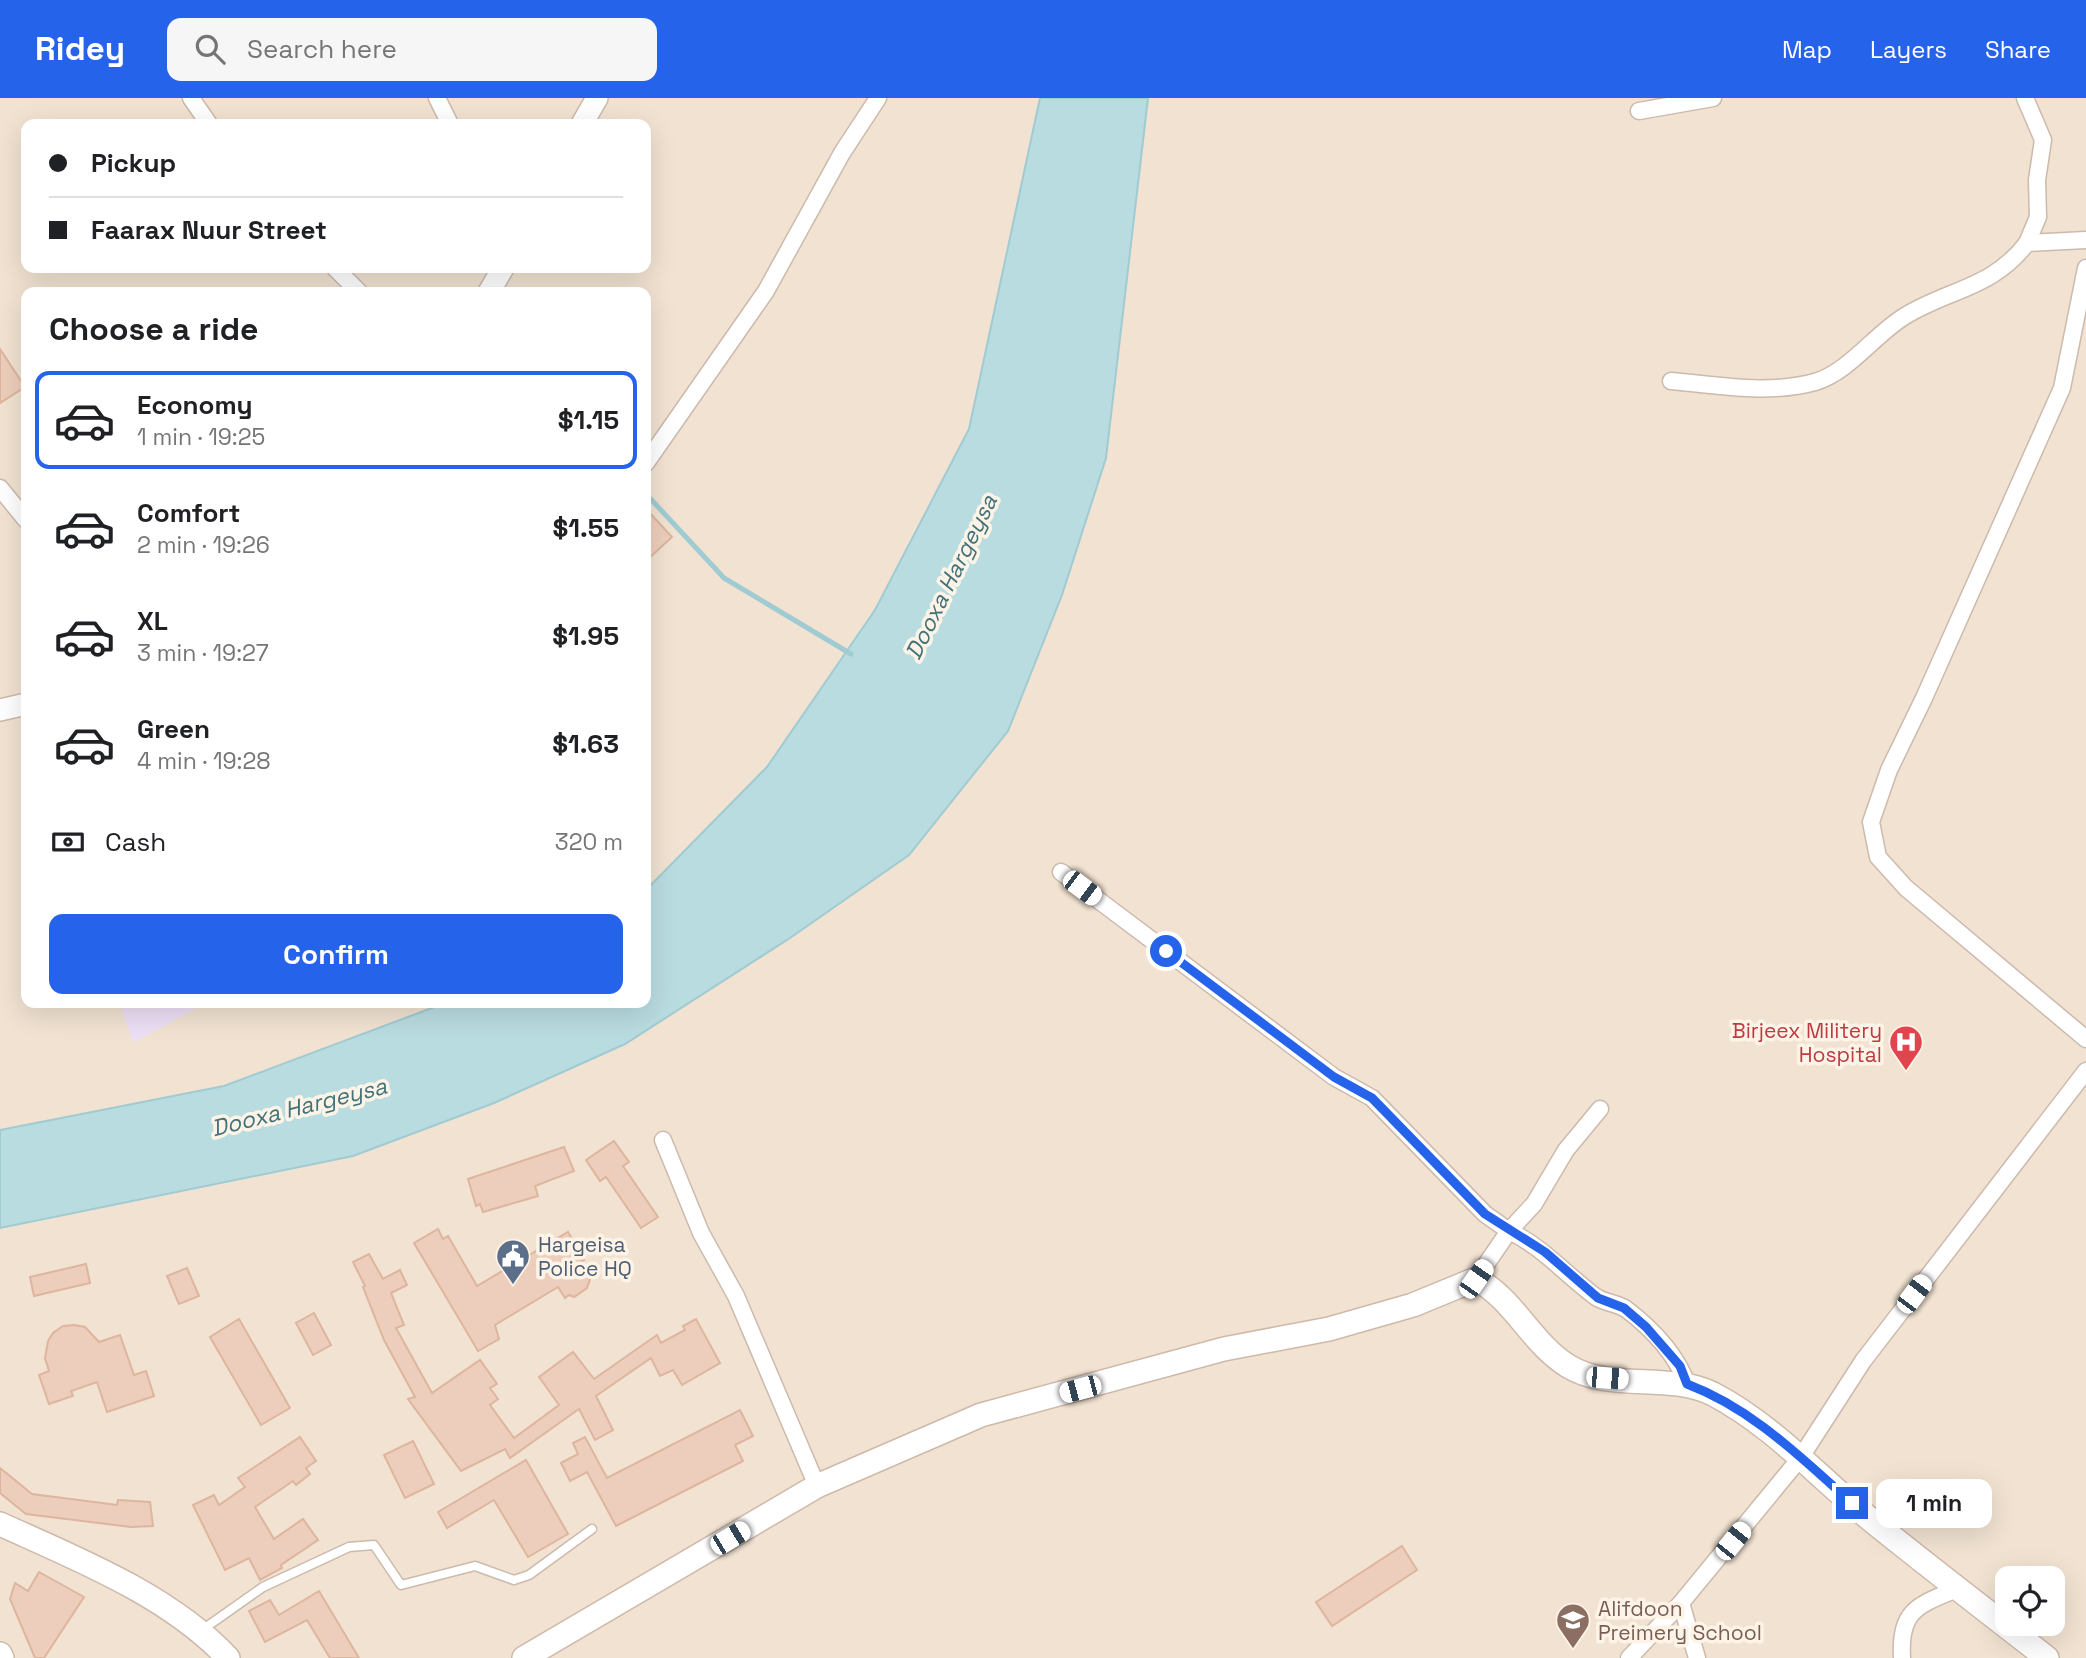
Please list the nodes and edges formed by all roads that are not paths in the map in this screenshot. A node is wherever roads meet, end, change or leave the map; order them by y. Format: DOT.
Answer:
graph roads {
  1 [pos="191,98"];
  2 [pos="437,98"];
  3 [pos="597,98"];
  4 [pos="878,98"];
  5 [pos="1713,98"];
  6 [pos="2025,98"];
  7 [pos="1639,111"];
  8 [pos="206,119"];
  9 [pos="448,119"];
  10 [pos="585,119"];
  11 [pos="2086,240"];
  12 [pos="2027,243"];
  13 [pos="2086,268"];
  14 [pos="340,273"];
  15 [pos="354,287"];
  16 [pos="1671,381"];
  17 [pos="651,456"];
  18 [pos="0,488"];
  19 [pos="21,514"];
  20 [pos="21,705"];
  21 [pos="0,709"];
  22 [pos="1062,872"];
  23 [pos="2086,1039"];
  24 [pos="2086,1072"];
  25 [pos="1600,1110"];
  26 [pos="663,1140"];
  27 [pos="1509,1231"];
  28 [pos="1476,1279"];
  29 [pos="1687,1384"];
  30 [pos="1801,1457"];
  31 [pos="817,1486"];
  32 [pos="0,1524"];
  33 [pos="592,1529"];
  34 [pos="1959,1588"];
  35 [pos="1681,1603"];
  36 [pos="199,1632"];
  37 [pos="228,1658"];
  38 [pos="524,1658"];
  39 [pos="1629,1658"];
  40 [pos="1697,1658"];
  41 [pos="1902,1658"];
  42 [pos="2046,1658"];
  1 -- 8 [label="street"];
  2 -- 9 [label="street"];
  3 -- 10 [label="street"];
  4 -- 17 [label="street"];
  5 -- 7 [label="street"];
  6 -- 12 [label="street"];
  11 -- 12 [label="street"];
  12 -- 16 [label="street"];
  13 -- 23 [label="street"];
  14 -- 15 [label="street"];
  18 -- 19 [label="street"];
  20 -- 21 [label="street"];
  22 -- 27 [label="street"];
  24 -- 30 [label="street"];
  25 -- 27 [label="street"];
  26 -- 31 [label="street"];
  27 -- 28 [label="street"];
  27 -- 29 [label="street"];
  28 -- 29 [label="main road"];
  28 -- 31 [label="main road"];
  29 -- 30 [label="main road"];
  30 -- 34 [label="main road"];
  30 -- 35 [label="street"];
  31 -- 38 [label="main road"];
  32 -- 36 [label="main road"];
  33 -- 36 [label="lane"];
  34 -- 41 [label="street"];
  34 -- 42 [label="main road"];
  35 -- 39 [label="street"];
  35 -- 40 [label="street"];
  36 -- 37 [label="main road"];
}
